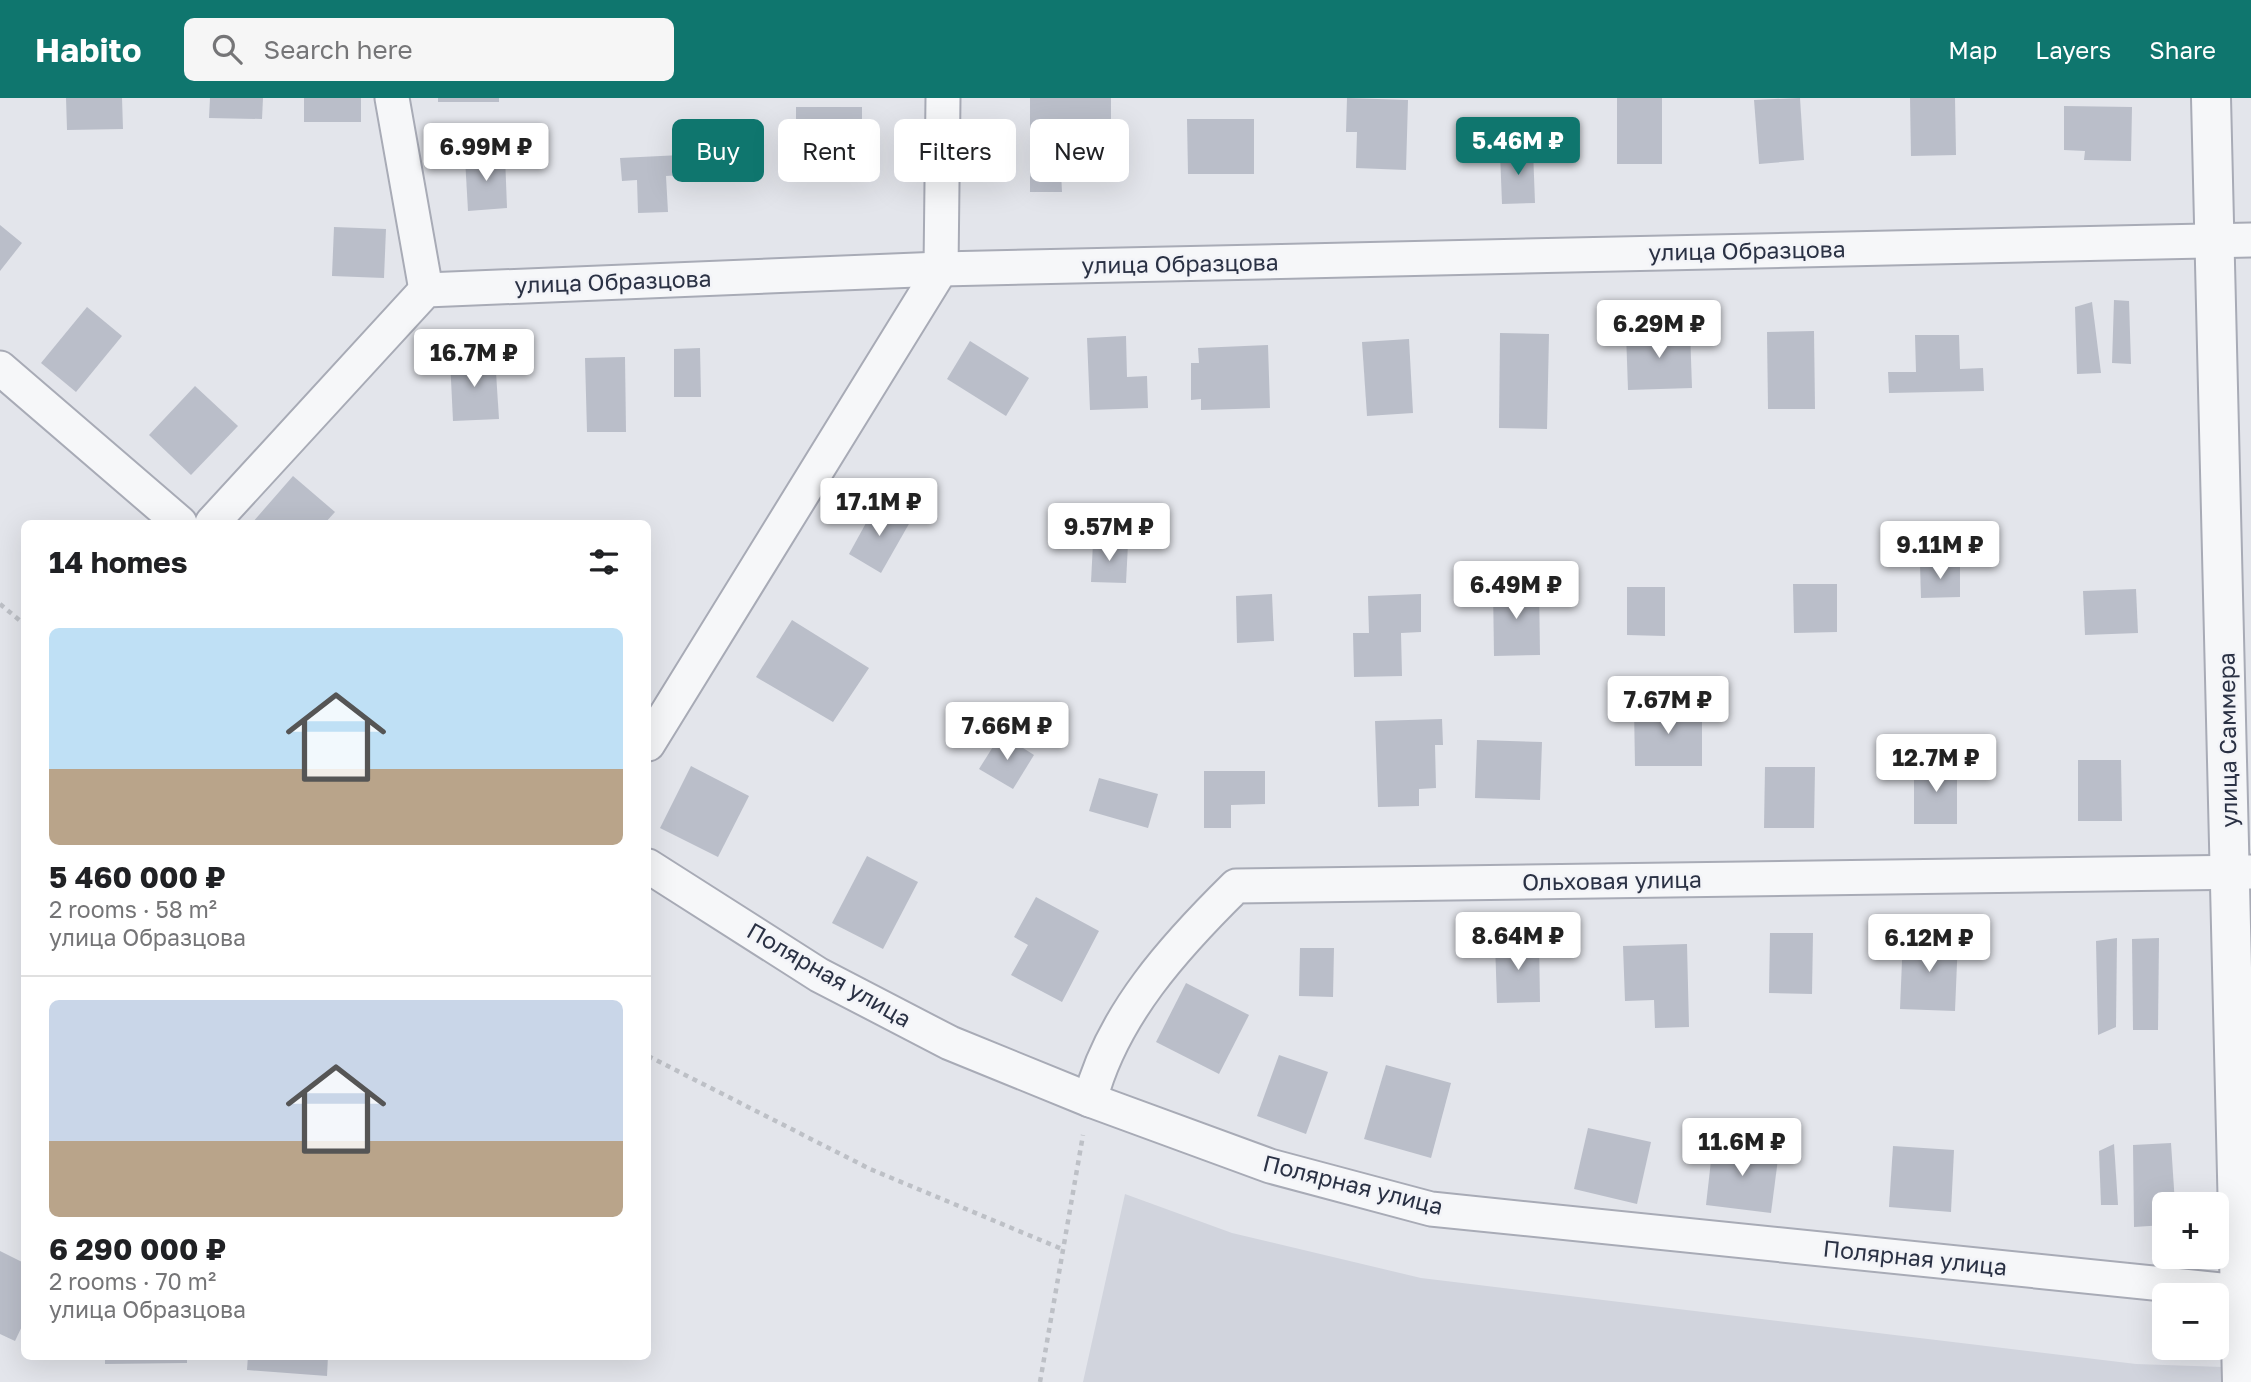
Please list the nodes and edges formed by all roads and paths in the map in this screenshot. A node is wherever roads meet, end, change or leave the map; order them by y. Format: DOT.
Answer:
graph roads {
  1 [pos="393,98"];
  2 [pos="943,98"];
  3 [pos="2211,98"];
  4 [pos="2213,240"];
  5 [pos="2251,240"];
  6 [pos="941,269"];
  7 [pos="426,290"];
  8 [pos="0,368"];
  9 [pos="177,520"];
  10 [pos="215,520"];
  11 [pos="0,604"];
  12 [pos="21,622"];
  13 [pos="651,739"];
  14 [pos="651,868"];
  15 [pos="2241,872"];
  16 [pos="651,1058"];
  17 [pos="1090,1100"];
  18 [pos="1062,1249"];
  19 [pos="2245,1292"];
  20 [pos="1040,1382"];
  21 [pos="2242,1382"];
  1 -- 7 [label="street"];
  2 -- 6 [label="street"];
  3 -- 4 [label="street, улица Саммера"];
  4 -- 5 [label="street, улица Образцова"];
  4 -- 6 [label="street, улица Образцова"];
  4 -- 15 [label="street, улица Саммера"];
  6 -- 7 [label="street, улица Образцова"];
  6 -- 13 [label="street"];
  7 -- 10 [label="street"];
  8 -- 9 [label="street"];
  11 -- 12 [label="path"];
  14 -- 17 [label="street, Полярная улица"];
  15 -- 17 [label="street, Ольховая улица"];
  15 -- 19 [label="street, улица Саммера"];
  16 -- 18 [label="path"];
  17 -- 18 [label="path"];
  17 -- 19 [label="street, Полярная улица"];
  18 -- 20 [label="path"];
  19 -- 21 [label="street, улица Саммера"];
}
